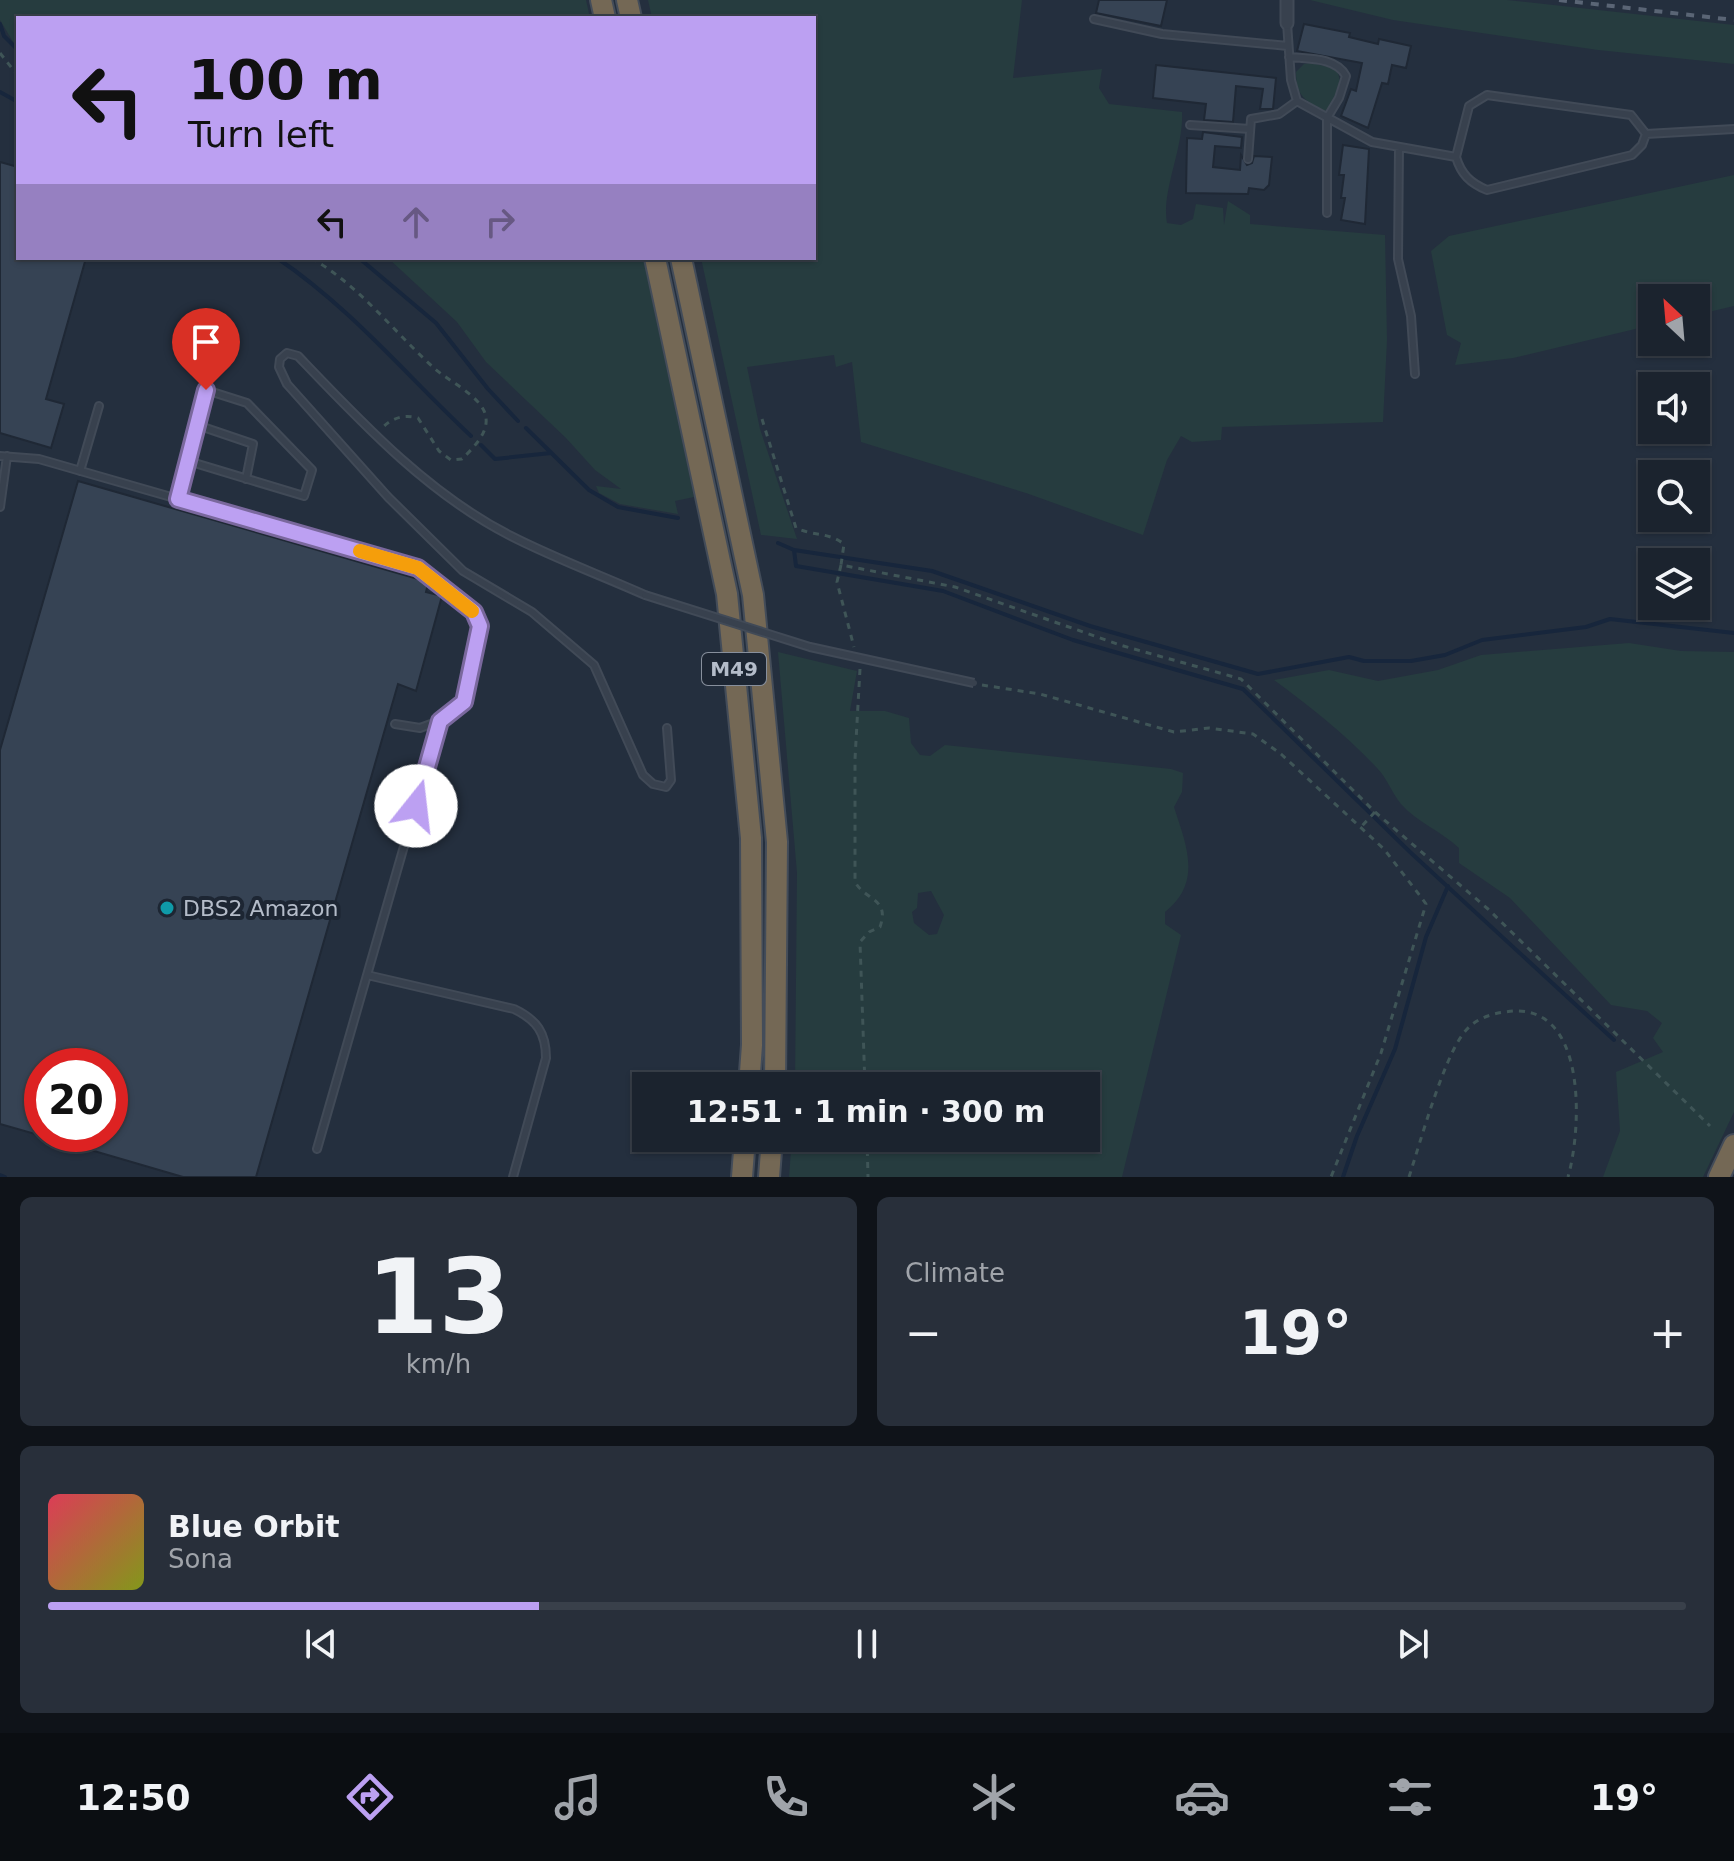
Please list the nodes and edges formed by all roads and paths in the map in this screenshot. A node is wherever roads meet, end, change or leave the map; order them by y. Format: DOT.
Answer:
graph roads {
  1 [pos="1287,0"];
  2 [pos="1094,19"];
  3 [pos="1287,23"];
  4 [pos="1288,46"];
  5 [pos="0,53"];
  6 [pos="1289,57"];
  7 [pos="16,73"];
  8 [pos="1297,101"];
  9 [pos="1327,118"];
  10 [pos="1190,125"];
  11 [pos="1250,129"];
  12 [pos="1734,129"];
  13 [pos="1646,134"];
  14 [pos="1399,147"];
  15 [pos="1456,157"];
  16 [pos="1248,159"];
  17 [pos="1327,213"];
  18 [pos="314,260"];
  19 [pos="655,260"];
  20 [pos="681,260"];
  21 [pos="1415,374"];
  22 [pos="99,406"];
  23 [pos="762,419"];
  24 [pos="197,425"];
  25 [pos="375,434"];
  26 [pos="4,456"];
  27 [pos="188,461"];
  28 [pos="80,471"];
  29 [pos="246,479"];
  30 [pos="178,499"];
  31 [pos="0,507"];
  32 [pos="841,565"];
  33 [pos="856,652"];
  34 [pos="859,664"];
  35 [pos="974,683"];
  36 [pos="440,721"];
  37 [pos="395,724"];
  38 [pos="667,728"];
  39 [pos="1375,812"];
  40 [pos="1360,828"];
  41 [pos="367,975"];
  42 [pos="750,1072"];
  43 [pos="775,1072"];
  44 [pos="865,1072"];
  45 [pos="1710,1126"];
  46 [pos="1734,1145"];
  47 [pos="317,1149"];
  48 [pos="744,1152"];
  49 [pos="771,1152"];
  50 [pos="867,1152"];
  51 [pos="513,1177"];
  52 [pos="742,1177"];
  53 [pos="769,1177"];
  54 [pos="868,1177"];
  55 [pos="1331,1177"];
  56 [pos="1409,1177"];
  57 [pos="1568,1177"];
  58 [pos="1719,1177"];
  1 -- 3 [label="street"];
  2 -- 4 [label="lane"];
  3 -- 4 [label="lane"];
  4 -- 6 [label="lane"];
  5 -- 7 [label="path"];
  6 -- 8 [label="lane"];
  6 -- 9 [label="lane"];
  8 -- 9 [label="lane"];
  8 -- 11 [label="lane"];
  9 -- 14 [label="lane"];
  9 -- 17 [label="lane"];
  10 -- 11 [label="lane"];
  11 -- 16 [label="lane"];
  12 -- 13 [label="lane"];
  13 -- 15 [label="lane"];
  13 -- 15 [label="lane"];
  14 -- 15 [label="lane"];
  14 -- 21 [label="lane"];
  18 -- 25 [label="path"];
  19 -- 42 [label="highway, M49"];
  20 -- 43 [label="highway, M49"];
  22 -- 28 [label="lane"];
  23 -- 32 [label="path"];
  24 -- 27 [label="lane"];
  24 -- 29 [label="lane"];
  24 -- 29 [label="lane"];
  25 -- 35 [label="lane, bridge"];
  25 -- 38 [label="lane"];
  26 -- 28 [label="lane"];
  26 -- 31 [label="lane"];
  27 -- 29 [label="lane"];
  27 -- 30 [label="lane"];
  28 -- 30 [label="lane"];
  30 -- 36 [label="lane"];
  32 -- 33 [label="path"];
  32 -- 39 [label="path"];
  34 -- 44 [label="path"];
  35 -- 40 [label="path"];
  36 -- 37 [label="lane"];
  36 -- 41 [label="lane"];
  39 -- 40 [label="path"];
  39 -- 45 [label="path"];
  40 -- 55 [label="path"];
  41 -- 47 [label="lane"];
  41 -- 51 [label="lane"];
  46 -- 58 [label="highway"];
  48 -- 52 [label="highway"];
  49 -- 53 [label="highway"];
  50 -- 54 [label="path"];
  56 -- 57 [label="path"];
}
